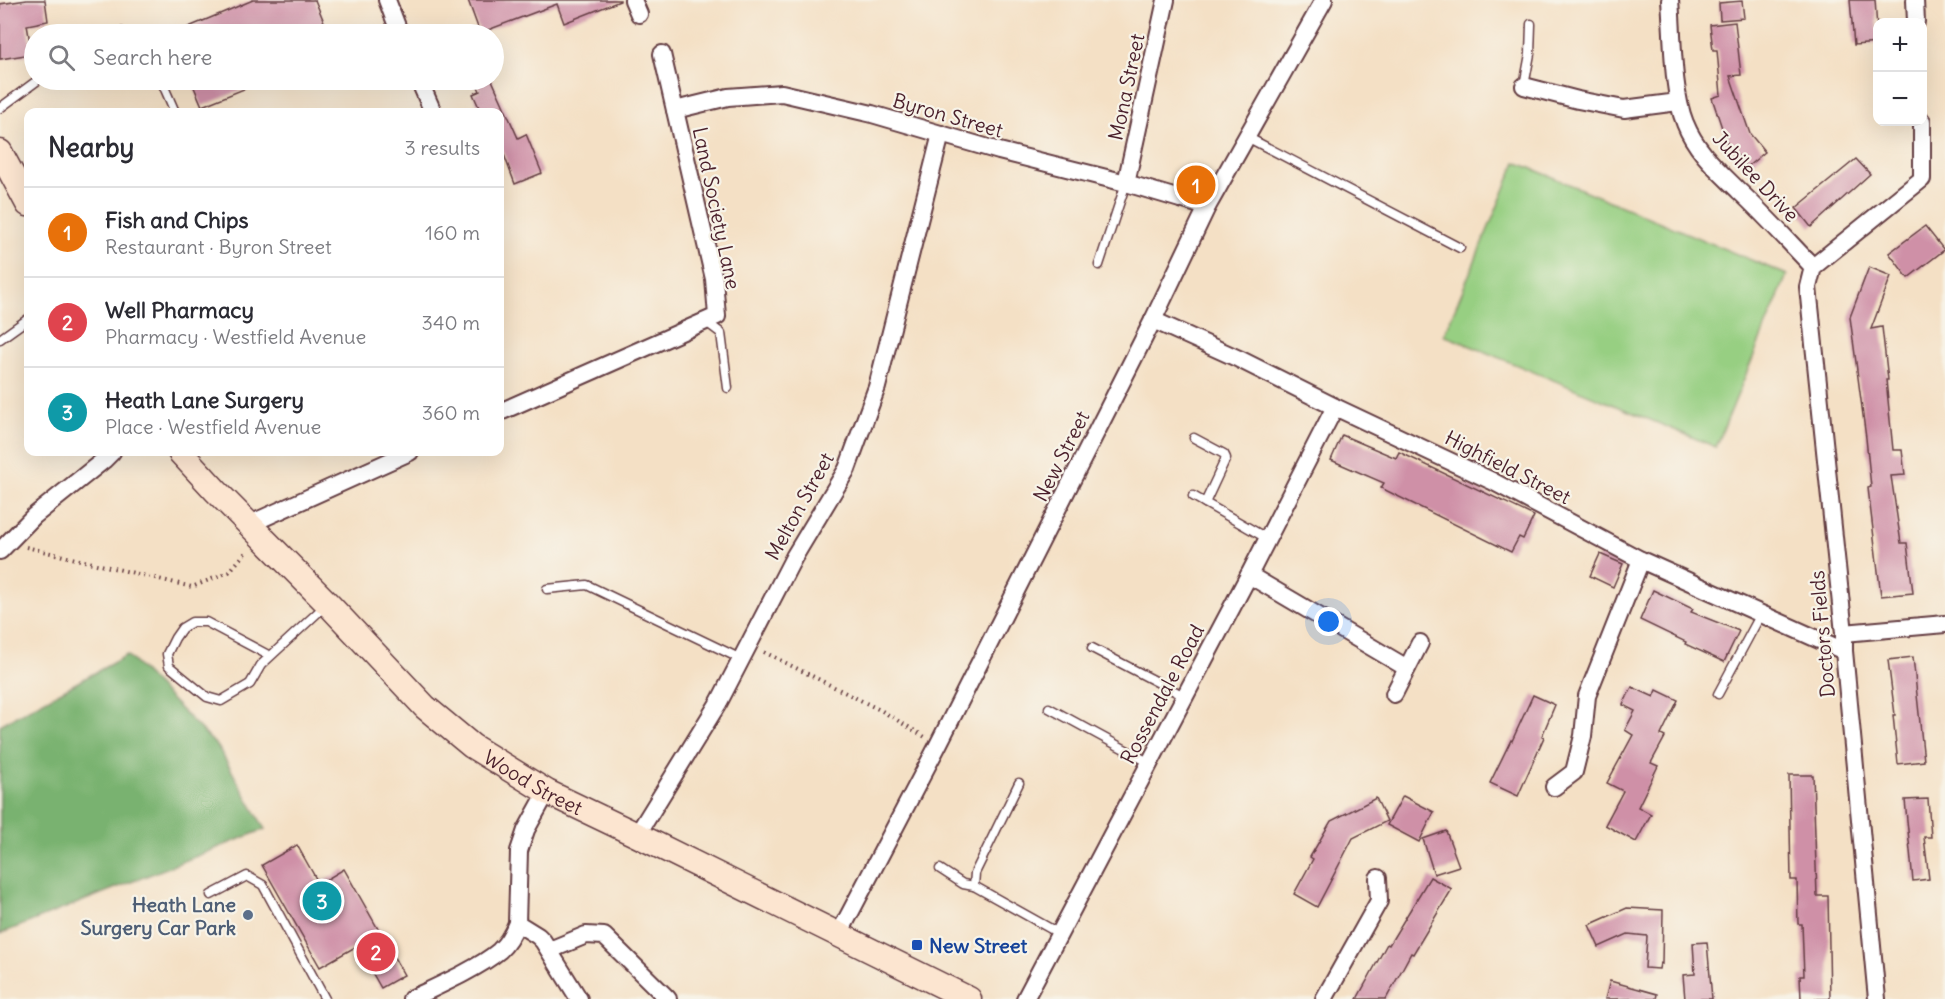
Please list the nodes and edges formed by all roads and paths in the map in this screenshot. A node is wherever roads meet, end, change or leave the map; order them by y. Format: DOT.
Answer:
graph roads {
  1 [pos="387,0"];
  2 [pos="1166,0"];
  3 [pos="1324,0"];
  4 [pos="1670,0"];
  5 [pos="1914,0"];
  6 [pos="1916,18"];
  7 [pos="396,24"];
  8 [pos="1531,24"];
  9 [pos="662,54"];
  10 [pos="1524,86"];
  11 [pos="24,90"];
  12 [pos="165,90"];
  13 [pos="423,90"];
  14 [pos="1678,102"];
  15 [pos="0,108"];
  16 [pos="173,108"];
  17 [pos="431,108"];
  18 [pos="675,111"];
  19 [pos="1923,126"];
  20 [pos="940,134"];
  21 [pos="1247,137"];
  22 [pos="0,153"];
  23 [pos="1126,183"];
  24 [pos="24,197"];
  25 [pos="1207,207"];
  26 [pos="1460,248"];
  27 [pos="1100,265"];
  28 [pos="1813,267"];
  29 [pos="705,321"];
  30 [pos="1153,321"];
  31 [pos="24,322"];
  32 [pos="0,339"];
  33 [pos="729,388"];
  34 [pos="1335,407"];
  35 [pos="504,410"];
  36 [pos="1194,438"];
  37 [pos="108,456"];
  38 [pos="184,456"];
  39 [pos="397,456"];
  40 [pos="1193,496"];
  41 [pos="1205,503"];
  42 [pos="255,530"];
  43 [pos="1268,539"];
  44 [pos="4,547"];
  45 [pos="1641,560"];
  46 [pos="1250,575"];
  47 [pos="547,589"];
  48 [pos="327,604"];
  49 [pos="1761,614"];
  50 [pos="1945,624"];
  51 [pos="1844,633"];
  52 [pos="1420,643"];
  53 [pos="1092,648"];
  54 [pos="1844,651"];
  55 [pos="745,652"];
  56 [pos="270,656"];
  57 [pos="1407,668"];
  58 [pos="1394,693"];
  59 [pos="1718,694"];
  60 [pos="1185,696"];
  61 [pos="1049,708"];
  62 [pos="938,745"];
  63 [pos="1150,763"];
  64 [pos="1019,783"];
  65 [pos="1554,787"];
  66 [pos="547,792"];
  67 [pos="637,835"];
  68 [pos="940,869"];
  69 [pos="1378,878"];
  70 [pos="974,886"];
  71 [pos="211,895"];
  72 [pos="517,922"];
  73 [pos="839,934"];
  74 [pos="1060,934"];
  75 [pos="550,950"];
  76 [pos="325,999"];
  77 [pos="411,999"];
  78 [pos="579,999"];
  79 [pos="668,999"];
  80 [pos="969,999"];
  81 [pos="1025,999"];
  82 [pos="1324,999"];
  83 [pos="1877,999"];
  1 -- 7 [label="street"];
  2 -- 23 [label="street, Mona Street"];
  3 -- 21 [label="street, New Street"];
  4 -- 14 [label="street, Jubilee Drive"];
  5 -- 6 [label="street"];
  8 -- 10 [label="lane"];
  9 -- 18 [label="street, Land Society Lane"];
  10 -- 14 [label="street"];
  11 -- 15 [label="lane"];
  12 -- 16 [label="lane"];
  13 -- 17 [label="street"];
  14 -- 28 [label="street, Jubilee Drive"];
  18 -- 20 [label="street, Byron Street"];
  18 -- 29 [label="street, Land Society Lane"];
  19 -- 28 [label="street"];
  20 -- 23 [label="street, Byron Street"];
  20 -- 55 [label="street, Melton Street"];
  21 -- 25 [label="street, New Street"];
  21 -- 26 [label="lane"];
  22 -- 24 [label="street"];
  23 -- 25 [label="street, Byron Street"];
  23 -- 27 [label="lane"];
  25 -- 30 [label="street, New Street"];
  28 -- 51 [label="street, Doctors Fields"];
  29 -- 33 [label="lane"];
  29 -- 35 [label="street"];
  30 -- 34 [label="street, Highfield Street"];
  30 -- 62 [label="street, New Street"];
  31 -- 32 [label="lane"];
  34 -- 43 [label="street, Rossendale Road"];
  34 -- 45 [label="street, Highfield Street"];
  36 -- 41 [label="lane"];
  37 -- 44 [label="street"];
  38 -- 42 [label="street, Wood Street"];
  39 -- 42 [label="street"];
  40 -- 41 [label="lane"];
  41 -- 43 [label="lane"];
  42 -- 44 [label="path"];
  42 -- 48 [label="street, Wood Street"];
  43 -- 46 [label="street, Rossendale Road"];
  45 -- 49 [label="street, Highfield Street"];
  45 -- 65 [label="street"];
  46 -- 57 [label="street"];
  46 -- 60 [label="street, Rossendale Road"];
  47 -- 55 [label="lane"];
  48 -- 56 [label="lane"];
  48 -- 66 [label="street, Wood Street"];
  49 -- 54 [label="street, Highfield Street"];
  49 -- 59 [label="lane"];
  50 -- 51 [label="street"];
  51 -- 54 [label="street, Doctors Fields"];
  52 -- 57 [label="street"];
  53 -- 60 [label="lane"];
  54 -- 83 [label="street, Doctors Fields"];
  55 -- 62 [label="path"];
  55 -- 67 [label="street, Melton Street"];
  56 -- 56 [label="lane"];
  57 -- 58 [label="street"];
  60 -- 63 [label="street, Rossendale Road"];
  61 -- 63 [label="lane"];
  62 -- 73 [label="street, New Street"];
  63 -- 74 [label="street, Rossendale Road"];
  64 -- 70 [label="lane"];
  66 -- 67 [label="street, Wood Street"];
  66 -- 72 [label="street"];
  67 -- 73 [label="street, Wood Street"];
  68 -- 70 [label="lane"];
  69 -- 82 [label="street"];
  70 -- 74 [label="lane"];
  71 -- 76 [label="lane"];
  72 -- 75 [label="street"];
  72 -- 77 [label="street"];
  73 -- 80 [label="street, Wood Street"];
  74 -- 81 [label="street, Rossendale Road"];
  75 -- 78 [label="street"];
  75 -- 79 [label="street"];
}
